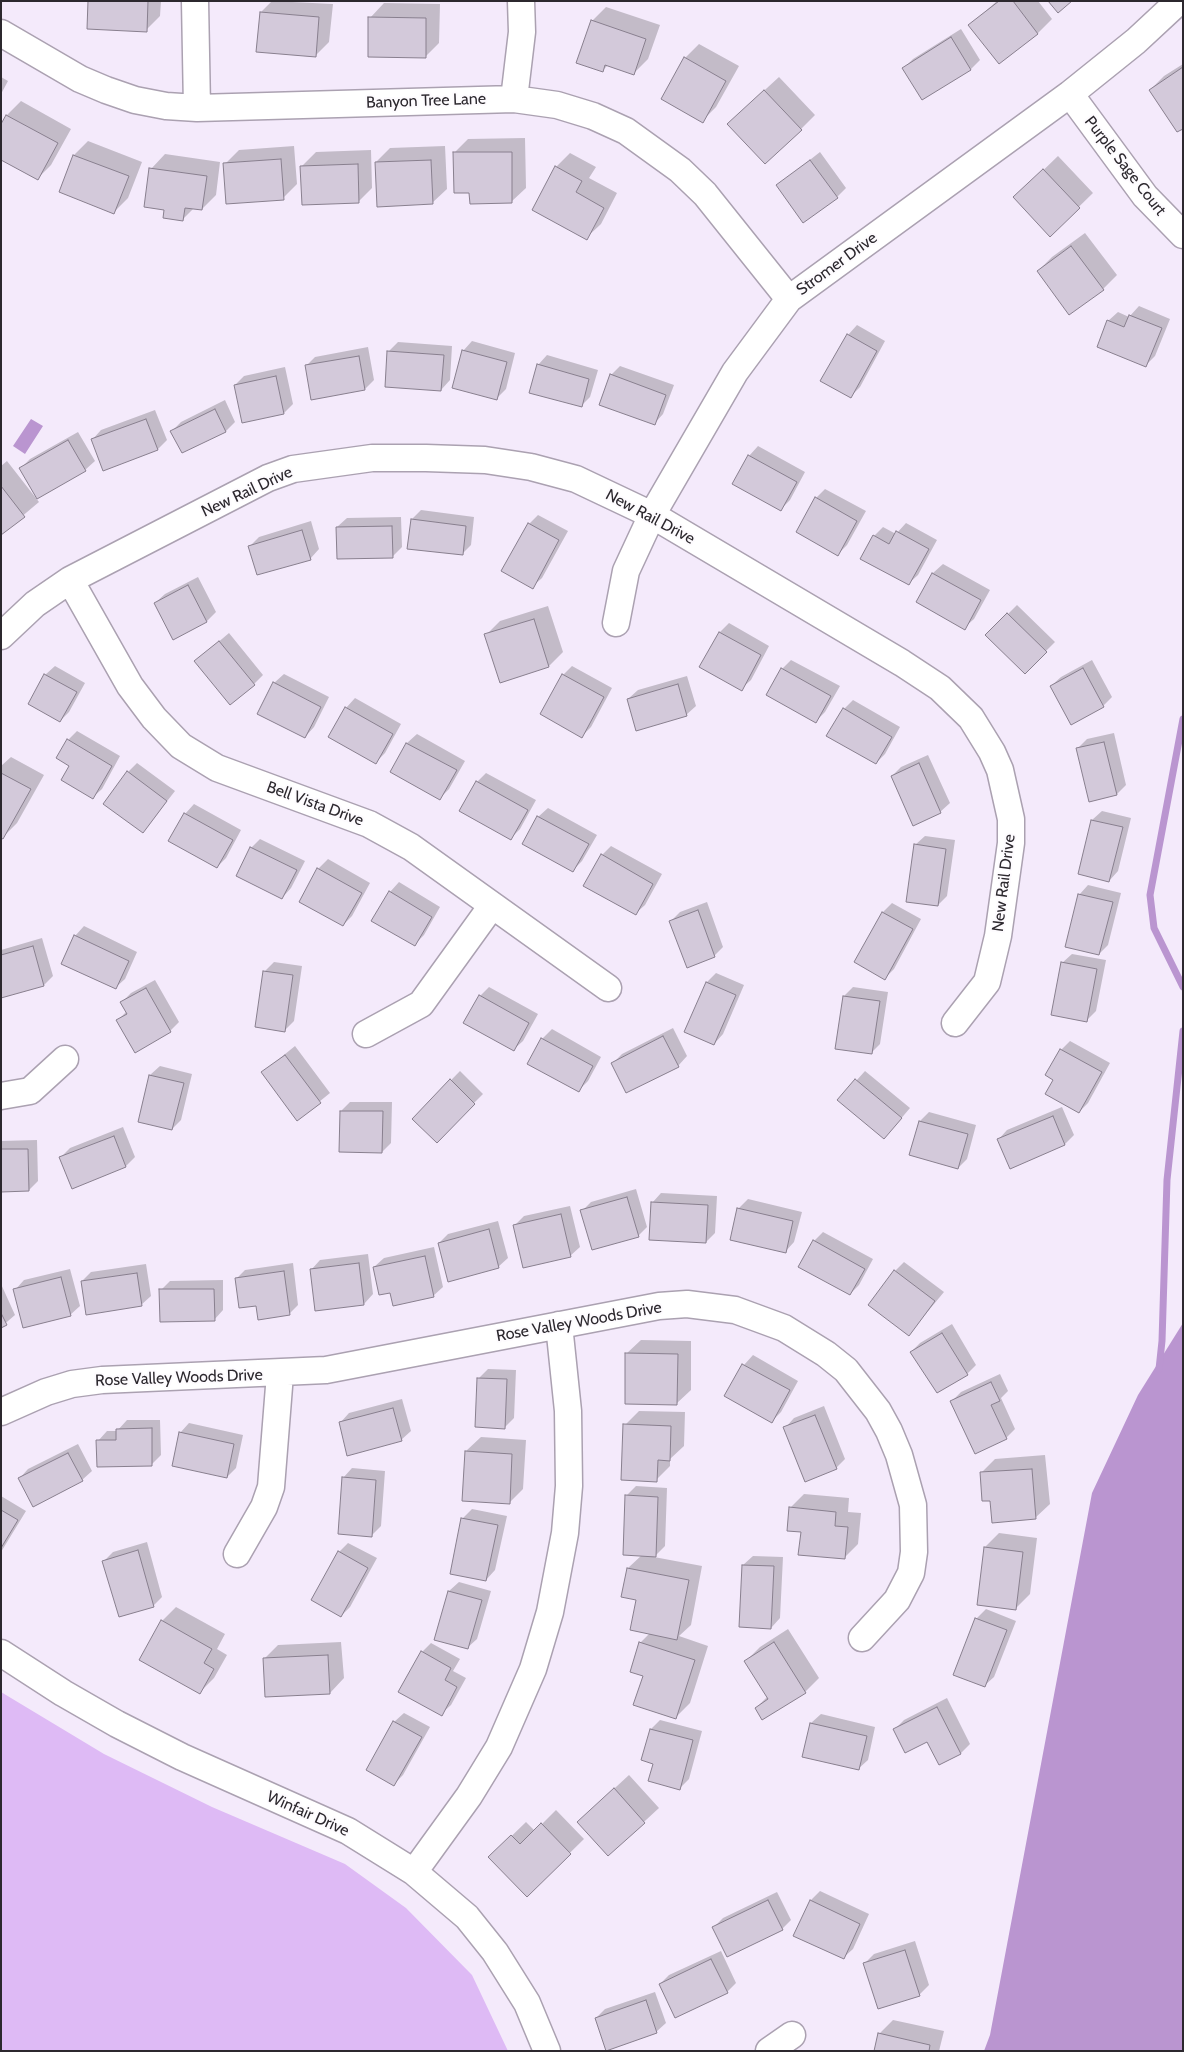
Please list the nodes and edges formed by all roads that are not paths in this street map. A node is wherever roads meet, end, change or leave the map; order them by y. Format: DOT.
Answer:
graph roads {
  1 [pos="195,1"];
  2 [pos="521,1"];
  3 [pos="1179,1"];
  4 [pos="1,33"];
  5 [pos="1070,94"];
  6 [pos="514,99"];
  7 [pos="197,108"];
  8 [pos="1183,235"];
  9 [pos="789,299"];
  10 [pos="652,515"];
  11 [pos="70,580"];
  12 [pos="616,623"];
  13 [pos="1,636"];
  14 [pos="491,906"];
  15 [pos="608,988"];
  16 [pos="955,1023"];
  17 [pos="366,1034"];
  18 [pos="64,1059"];
  19 [pos="1,1096"];
  20 [pos="558,1325"];
  21 [pos="280,1374"];
  22 [pos="1,1412"];
  23 [pos="237,1554"];
  24 [pos="862,1638"];
  25 [pos="1,1653"];
  26 [pos="414,1872"];
  27 [pos="792,2035"];
  28 [pos="547,2051"];
  29 [pos="769,2051"];
  1 -- 7 [label="street"];
  2 -- 6 [label="street"];
  3 -- 5 [label="street, Stromer Drive"];
  4 -- 7 [label="street, Banyon Tree Lane"];
  5 -- 8 [label="street, Purple Sage Court"];
  5 -- 9 [label="street, Stromer Drive"];
  6 -- 7 [label="street, Banyon Tree Lane"];
  6 -- 9 [label="street, Banyon Tree Lane"];
  9 -- 10 [label="street, Stromer Drive"];
  10 -- 11 [label="street, New Rail Drive"];
  10 -- 12 [label="street, Stromer Drive"];
  10 -- 16 [label="street, New Rail Drive"];
  11 -- 13 [label="street, New Rail Drive"];
  11 -- 14 [label="street, Bell Vista Drive"];
  14 -- 15 [label="street, Bell Vista Drive"];
  14 -- 17 [label="street"];
  18 -- 19 [label="street"];
  20 -- 21 [label="street, Rose Valley Woods Drive"];
  20 -- 24 [label="street, Rose Valley Woods Drive"];
  20 -- 26 [label="street"];
  21 -- 22 [label="street, Rose Valley Woods Drive"];
  21 -- 23 [label="street"];
  25 -- 26 [label="street, Winfair Drive"];
  26 -- 28 [label="street, Winfair Drive"];
  27 -- 29 [label="street"];
}
